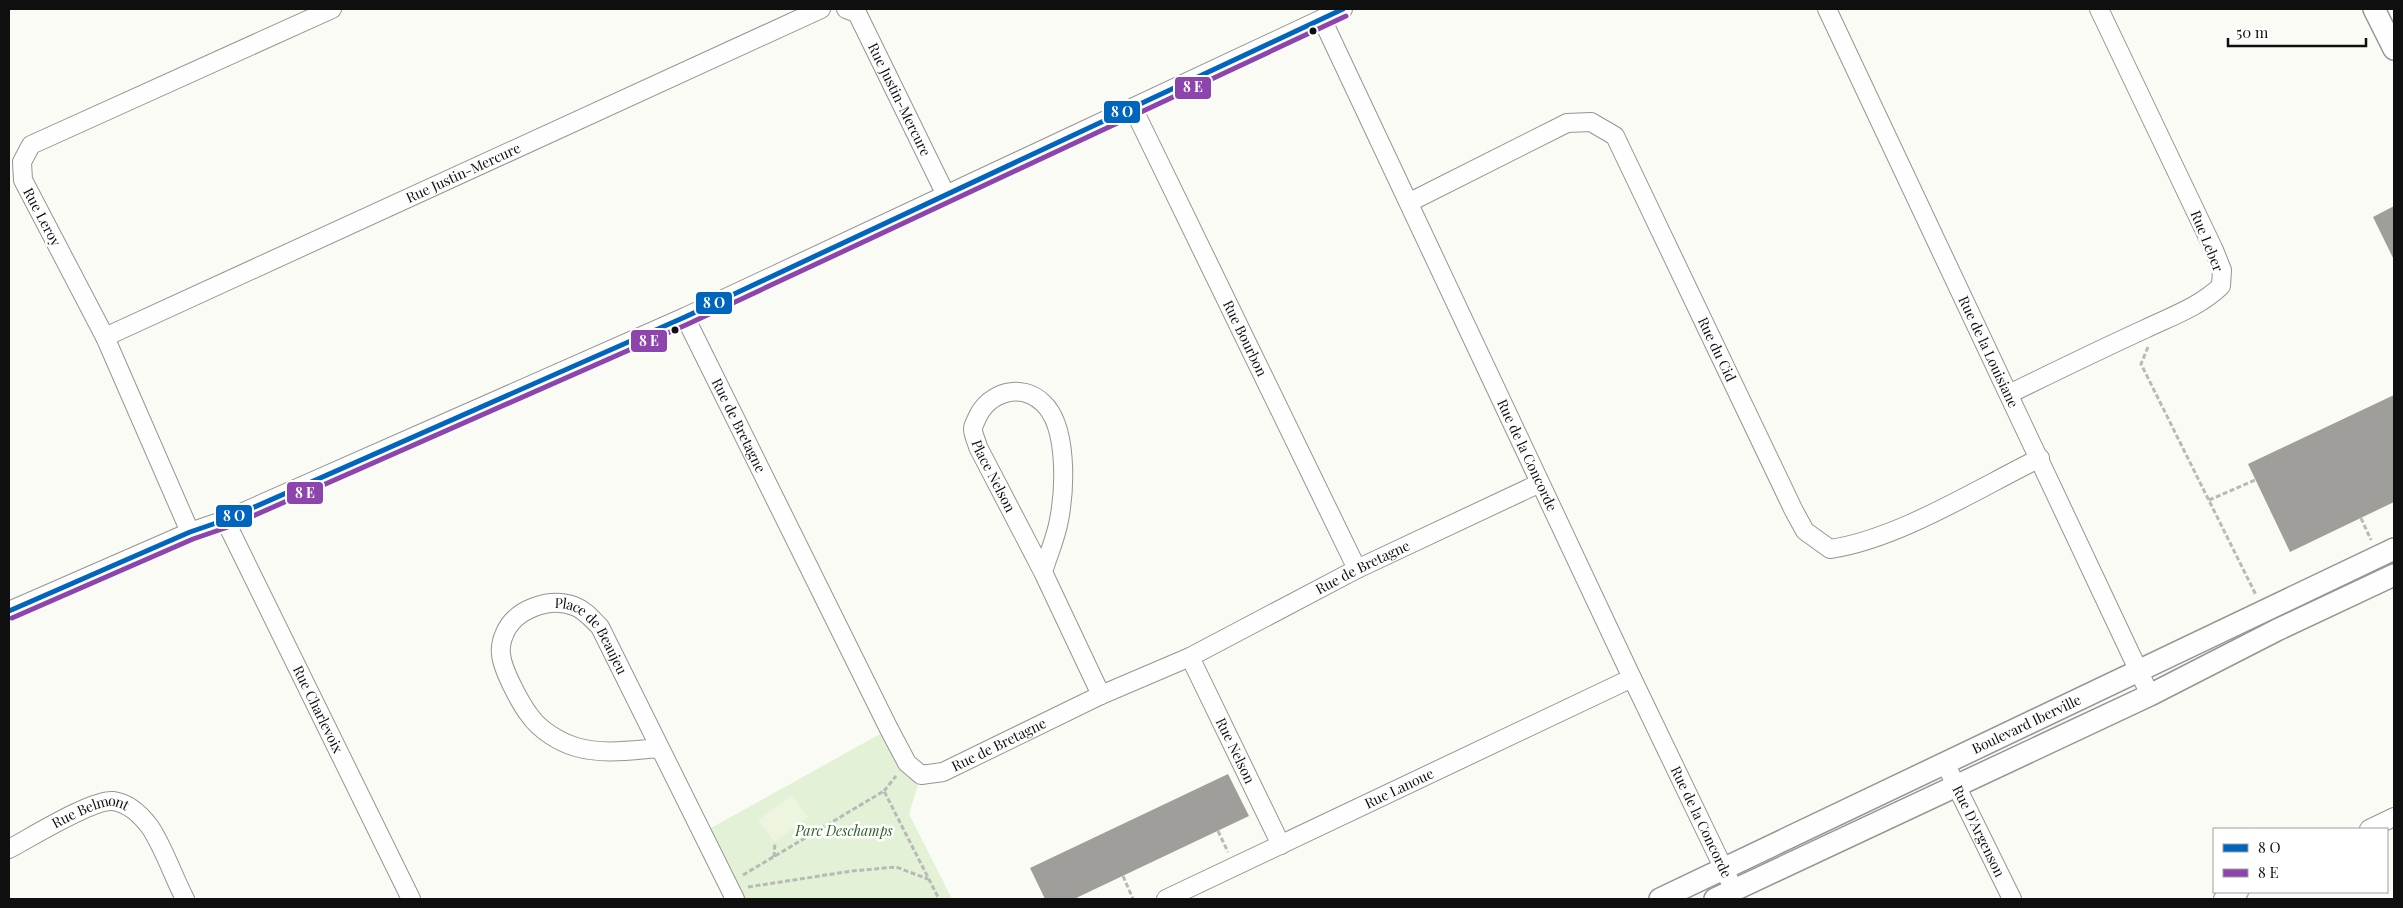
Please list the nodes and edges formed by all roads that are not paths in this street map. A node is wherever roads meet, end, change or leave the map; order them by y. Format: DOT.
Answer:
graph roads {
  1 [pos="332,9"];
  2 [pos="821,9"];
  3 [pos="846,9"];
  4 [pos="1343,9"];
  5 [pos="2098,9"];
  6 [pos="2374,9"];
  7 [pos="1831,10"];
  8 [pos="1322,19"];
  9 [pos="2394,49"];
  10 [pos="1133,108"];
  11 [pos="946,195"];
  12 [pos="1410,202"];
  13 [pos="685,316"];
  14 [pos="105,337"];
  15 [pos="2008,394"];
  16 [pos="2040,458"];
  17 [pos="1540,483"];
  18 [pos="225,520"];
  19 [pos="190,532"];
  20 [pos="2394,549"];
  21 [pos="1357,570"];
  22 [pos="1043,572"];
  23 [pos="2394,575"];
  24 [pos="11,605"];
  25 [pos="1190,657"];
  26 [pos="2139,671"];
  27 [pos="1632,678"];
  28 [pos="1101,695"];
  29 [pos="2150,695"];
  30 [pos="660,748"];
  31 [pos="1945,763"];
  32 [pos="1957,786"];
  33 [pos="2394,817"];
  34 [pos="2371,828"];
  35 [pos="1280,844"];
  36 [pos="9,849"];
  37 [pos="1725,867"];
  38 [pos="734,891"];
  39 [pos="2237,893"];
  40 [pos="1725,895"];
  41 [pos="185,899"];
  42 [pos="411,899"];
  43 [pos="1166,899"];
  44 [pos="1660,899"];
  45 [pos="2012,899"];
  46 [pos="2223,899"];
  1 -- 14 [label="street, Rue Leroy"];
  2 -- 14 [label="street, Rue Justin-Mercure"];
  3 -- 11 [label="street, Rue Justin-Mercure"];
  4 -- 8 [label="street"];
  5 -- 15 [label="street, Rue Leber"];
  6 -- 9 [label="street"];
  7 -- 15 [label="street, Rue de la Louisiane"];
  8 -- 10 [label="street"];
  8 -- 12 [label="street, Rue de la Concorde"];
  10 -- 11 [label="street"];
  10 -- 21 [label="street, Rue Bourbon"];
  11 -- 13 [label="street"];
  12 -- 16 [label="street, Rue du Cid"];
  12 -- 17 [label="street, Rue de la Concorde"];
  13 -- 18 [label="street"];
  13 -- 28 [label="street, Rue de Bretagne"];
  14 -- 19 [label="street, Rue Leroy"];
  15 -- 16 [label="street, Rue de la Louisiane"];
  16 -- 26 [label="street, Rue de la Louisiane"];
  17 -- 21 [label="street, Rue de Bretagne"];
  17 -- 27 [label="street, Rue de la Concorde"];
  18 -- 19 [label="street"];
  18 -- 42 [label="street, Rue Charlevoix"];
  19 -- 24 [label="street"];
  20 -- 26 [label="street, Boulevard Iberville"];
  21 -- 25 [label="street, Rue de Bretagne"];
  22 -- 22 [label="street, Place Nelson"];
  22 -- 28 [label="street, Place Nelson"];
  23 -- 29 [label="street, Boulevard Iberville"];
  25 -- 28 [label="street, Rue de Bretagne"];
  25 -- 35 [label="street, Rue Nelson"];
  26 -- 29 [label="street, Rue de la Louisiane"];
  26 -- 31 [label="street, Boulevard Iberville"];
  27 -- 35 [label="street, Rue Lanoue"];
  27 -- 37 [label="street, Rue de la Concorde"];
  29 -- 32 [label="street, Boulevard Iberville"];
  30 -- 30 [label="street, Place de Beaujeu"];
  30 -- 38 [label="street, Place de Beaujeu"];
  31 -- 32 [label="street, Rue D'Argenson"];
  31 -- 37 [label="street, Boulevard Iberville"];
  32 -- 40 [label="street, Boulevard Iberville"];
  32 -- 45 [label="street, Rue D'Argenson"];
  33 -- 34 [label="street"];
  35 -- 43 [label="street, Rue Lanoue"];
  36 -- 41 [label="street, Rue Belmont"];
  37 -- 40 [label="street, Rue de la Concorde"];
  37 -- 44 [label="street, Boulevard Iberville"];
  39 -- 46 [label="street"];
}
